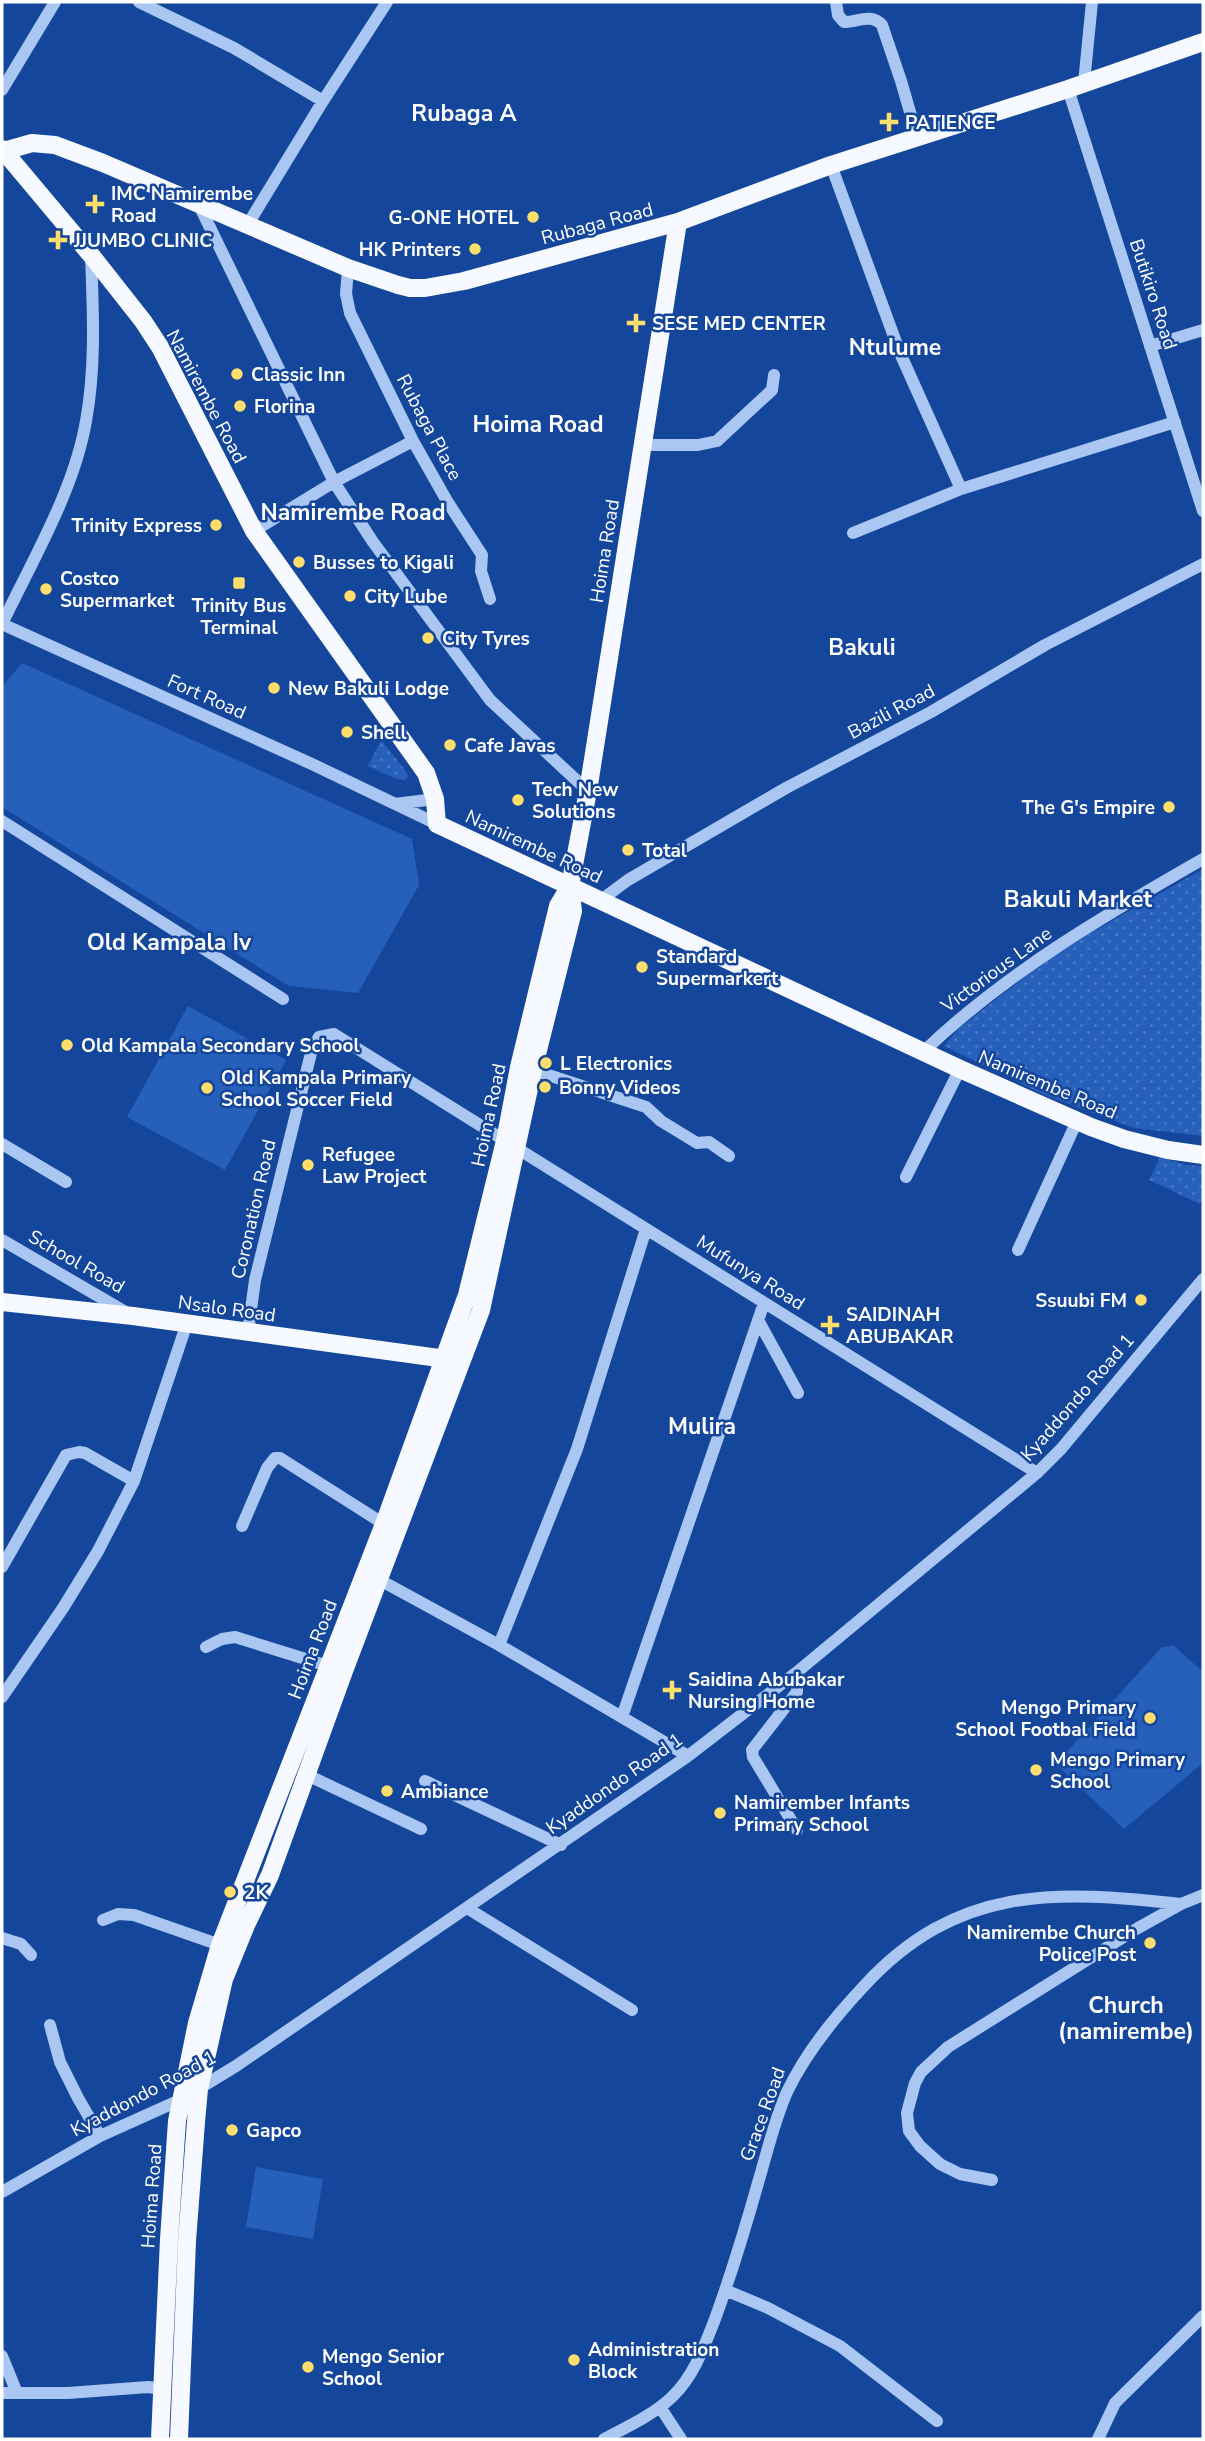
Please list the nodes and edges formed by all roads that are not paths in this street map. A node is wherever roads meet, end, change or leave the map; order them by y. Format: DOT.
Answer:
graph roads {
  1 [pos="55,2"];
  2 [pos="139,2"];
  3 [pos="387,2"];
  4 [pos="836,2"];
  5 [pos="1092,2"];
  6 [pos="1203,42"];
  7 [pos="1076,86"];
  8 [pos="2,90"];
  9 [pos="323,101"];
  10 [pos="917,136"];
  11 [pos="3,150"];
  12 [pos="831,164"];
  13 [pos="198,203"];
  14 [pos="678,222"];
  15 [pos="248,224"];
  16 [pos="91,255"];
  17 [pos="348,268"];
  18 [pos="1203,330"];
  19 [pos="1150,346"];
  20 [pos="774,375"];
  21 [pos="1175,422"];
  22 [pos="413,441"];
  23 [pos="641,445"];
  24 [pos="334,482"];
  25 [pos="961,489"];
  26 [pos="1203,511"];
  27 [pos="254,531"];
  28 [pos="853,533"];
  29 [pos="1203,564"];
  30 [pos="490,599"];
  31 [pos="2,624"];
  32 [pos="588,791"];
  33 [pos="435,799"];
  34 [pos="395,804"];
  35 [pos="2,821"];
  36 [pos="437,824"];
  37 [pos="1203,859"];
  38 [pos="570,886"];
  39 [pos="601,900"];
  40 [pos="283,999"];
  41 [pos="924,1051"];
  42 [pos="960,1069"];
  43 [pos="533,1070"];
  44 [pos="1077,1121"];
  45 [pos="2,1144"];
  46 [pos="511,1144"];
  47 [pos="1203,1155"];
  48 [pos="729,1156"];
  49 [pos="906,1177"];
  50 [pos="66,1182"];
  51 [pos="646,1229"];
  52 [pos="2,1240"];
  53 [pos="1018,1250"];
  54 [pos="1203,1279"];
  55 [pos="2,1302"];
  56 [pos="764,1303"];
  57 [pos="133,1316"];
  58 [pos="758,1320"];
  59 [pos="187,1324"];
  60 [pos="248,1332"];
  61 [pos="446,1359"];
  62 [pos="799,1393"];
  63 [pos="1037,1473"];
  64 [pos="134,1481"];
  65 [pos="384,1524"];
  66 [pos="242,1526"];
  67 [pos="2,1567"];
  68 [pos="378,1579"];
  69 [pos="499,1645"];
  70 [pos="206,1647"];
  71 [pos="328,1666"];
  72 [pos="797,1672"];
  73 [pos="2,1697"];
  74 [pos="622,1717"];
  75 [pos="688,1756"];
  76 [pos="305,1774"];
  77 [pos="425,1781"];
  78 [pos="421,1829"];
  79 [pos="797,1830"];
  80 [pos="561,1844"];
  81 [pos="1203,1895"];
  82 [pos="1181,1903"];
  83 [pos="467,1908"];
  84 [pos="103,1920"];
  85 [pos="2,1938"];
  86 [pos="220,1945"];
  87 [pos="31,1955"];
  88 [pos="632,2010"];
  89 [pos="50,2025"];
  90 [pos="199,2089"];
  91 [pos="180,2100"];
  92 [pos="100,2136"];
  93 [pos="992,2180"];
  94 [pos="2,2192"];
  95 [pos="726,2290"];
  96 [pos="1203,2316"];
  97 [pos="2,2356"];
  98 [pos="163,2389"];
  99 [pos="2,2393"];
  100 [pos="18,2393"];
  101 [pos="660,2407"];
  102 [pos="937,2421"];
  103 [pos="160,2439"];
  104 [pos="179,2439"];
  105 [pos="604,2439"];
  106 [pos="681,2439"];
  107 [pos="1098,2439"];
  1 -- 8 [label="street"];
  2 -- 9 [label="street"];
  3 -- 9 [label="street"];
  4 -- 10 [label="street"];
  5 -- 7 [label="street, Butikiro Road"];
  6 -- 7 [label="main road, Rubaga Road"];
  7 -- 10 [label="main road, Rubaga Road"];
  7 -- 19 [label="street, Butikiro Road"];
  9 -- 15 [label="street"];
  10 -- 12 [label="main road, Rubaga Road"];
  11 -- 13 [label="main road, Rubaga Road"];
  11 -- 16 [label="main road, Namirembe Road"];
  12 -- 14 [label="main road, Rubaga Road"];
  12 -- 25 [label="street"];
  13 -- 15 [label="main road, Rubaga Road"];
  13 -- 24 [label="street"];
  14 -- 17 [label="main road, Rubaga Road"];
  14 -- 23 [label="main road, Hoima Road"];
  15 -- 17 [label="main road, Rubaga Road"];
  16 -- 27 [label="main road, Namirembe Road"];
  16 -- 31 [label="street"];
  17 -- 22 [label="street, Rubaga Place"];
  18 -- 19 [label="street"];
  19 -- 21 [label="street, Butikiro Road"];
  20 -- 23 [label="street"];
  21 -- 25 [label="street"];
  21 -- 26 [label="street, Butikiro Road"];
  22 -- 24 [label="street"];
  22 -- 30 [label="street, Rubaga Place"];
  23 -- 32 [label="main road, Hoima Road"];
  24 -- 27 [label="street"];
  24 -- 32 [label="street"];
  25 -- 28 [label="street"];
  27 -- 33 [label="main road, Namirembe Road"];
  29 -- 39 [label="street, Bazili Road"];
  31 -- 34 [label="street, Fort Road"];
  32 -- 38 [label="main road, Hoima Road"];
  33 -- 34 [label="street"];
  33 -- 36 [label="main road, Namirembe Road"];
  34 -- 36 [label="street, Fort Road"];
  35 -- 40 [label="street"];
  36 -- 38 [label="main road, Namirembe Road"];
  37 -- 41 [label="street, Victorious Lane"];
  38 -- 39 [label="main road, Namirembe Road"];
  38 -- 43 [label="main road, Hoima Road"];
  38 -- 46 [label="main road, Hoima Road"];
  39 -- 41 [label="main road, Namirembe Road"];
  41 -- 42 [label="main road, Namirembe Road"];
  42 -- 44 [label="main road, Namirembe Road"];
  42 -- 49 [label="street"];
  43 -- 46 [label="main road, Hoima Road"];
  43 -- 48 [label="street"];
  44 -- 47 [label="main road, Namirembe Road"];
  44 -- 53 [label="street"];
  45 -- 50 [label="street"];
  46 -- 51 [label="street, Mufunya Road"];
  46 -- 60 [label="street, Coronation Road"];
  46 -- 61 [label="main road, Hoima Road"];
  46 -- 68 [label="main road, Hoima Road"];
  51 -- 56 [label="street, Mufunya Road"];
  51 -- 69 [label="street"];
  52 -- 57 [label="street, School Road"];
  54 -- 63 [label="street, Kyaddondo Road 1"];
  55 -- 57 [label="main road, Nsalo Road"];
  56 -- 58 [label="street"];
  56 -- 63 [label="street, Mufunya Road"];
  57 -- 59 [label="main road, Nsalo Road"];
  58 -- 62 [label="street"];
  58 -- 74 [label="street"];
  59 -- 60 [label="main road, Nsalo Road"];
  59 -- 64 [label="street"];
  60 -- 61 [label="main road, Nsalo Road"];
  61 -- 65 [label="main road, Hoima Road"];
  63 -- 72 [label="street, Kyaddondo Road 1"];
  64 -- 67 [label="street"];
  64 -- 73 [label="street"];
  65 -- 66 [label="street"];
  65 -- 71 [label="main road, Hoima Road"];
  68 -- 69 [label="street"];
  68 -- 76 [label="main road, Hoima Road"];
  69 -- 74 [label="street"];
  70 -- 71 [label="street"];
  71 -- 86 [label="main road, Hoima Road"];
  72 -- 75 [label="street, Kyaddondo Road 1"];
  72 -- 79 [label="street"];
  74 -- 75 [label="street"];
  75 -- 80 [label="street, Kyaddondo Road 1"];
  76 -- 78 [label="street"];
  76 -- 90 [label="main road, Hoima Road"];
  77 -- 80 [label="street"];
  80 -- 83 [label="street, Kyaddondo Road 1"];
  81 -- 82 [label="street"];
  82 -- 93 [label="street"];
  82 -- 95 [label="street, Grace Road"];
  83 -- 88 [label="street"];
  83 -- 90 [label="street, Kyaddondo Road 1"];
  84 -- 86 [label="street"];
  85 -- 87 [label="street"];
  86 -- 91 [label="main road, Hoima Road"];
  89 -- 92 [label="street"];
  90 -- 91 [label="street, Kyaddondo Road 1"];
  90 -- 104 [label="main road, Hoima Road"];
  91 -- 92 [label="street, Kyaddondo Road 1"];
  91 -- 98 [label="main road, Hoima Road"];
  92 -- 94 [label="street, Kyaddondo Road 1"];
  95 -- 101 [label="street, Grace Road"];
  95 -- 102 [label="street"];
  96 -- 107 [label="street"];
  97 -- 100 [label="street"];
  98 -- 100 [label="street"];
  98 -- 103 [label="main road, Hoima Road"];
  99 -- 100 [label="street"];
  101 -- 105 [label="street, Grace Road"];
  101 -- 106 [label="street"];
}
